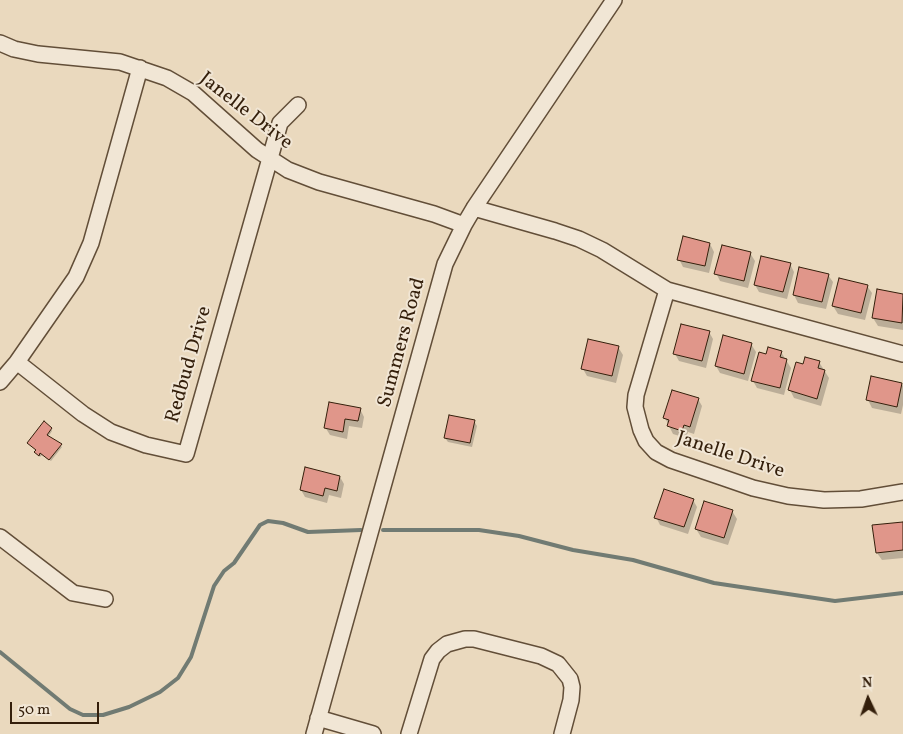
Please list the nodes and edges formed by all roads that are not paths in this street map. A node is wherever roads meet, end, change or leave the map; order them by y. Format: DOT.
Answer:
graph roads {
  1 [pos="614,0"];
  2 [pos="0,43"];
  3 [pos="140,68"];
  4 [pos="298,105"];
  5 [pos="269,159"];
  6 [pos="474,208"];
  7 [pos="464,225"];
  8 [pos="666,290"];
  9 [pos="903,354"];
  10 [pos="17,362"];
  11 [pos="0,382"];
  12 [pos="903,492"];
  13 [pos="0,537"];
  14 [pos="105,599"];
  15 [pos="318,718"];
  16 [pos="314,734"];
  17 [pos="373,734"];
  18 [pos="409,734"];
  19 [pos="562,734"];
  1 -- 6 [label="street, Summers Road"];
  2 -- 3 [label="street, Janelle Drive"];
  3 -- 5 [label="street, Janelle Drive"];
  3 -- 10 [label="street"];
  4 -- 5 [label="street, Redbud Drive"];
  5 -- 7 [label="street, Janelle Drive"];
  5 -- 10 [label="street, Redbud Drive"];
  6 -- 7 [label="street, Summers Road"];
  6 -- 8 [label="street"];
  7 -- 15 [label="street, Summers Road"];
  8 -- 9 [label="street"];
  8 -- 12 [label="street, Janelle Drive"];
  10 -- 11 [label="street"];
  13 -- 14 [label="street"];
  15 -- 16 [label="street, Summers Road"];
  15 -- 17 [label="street"];
  18 -- 19 [label="street"];
}
